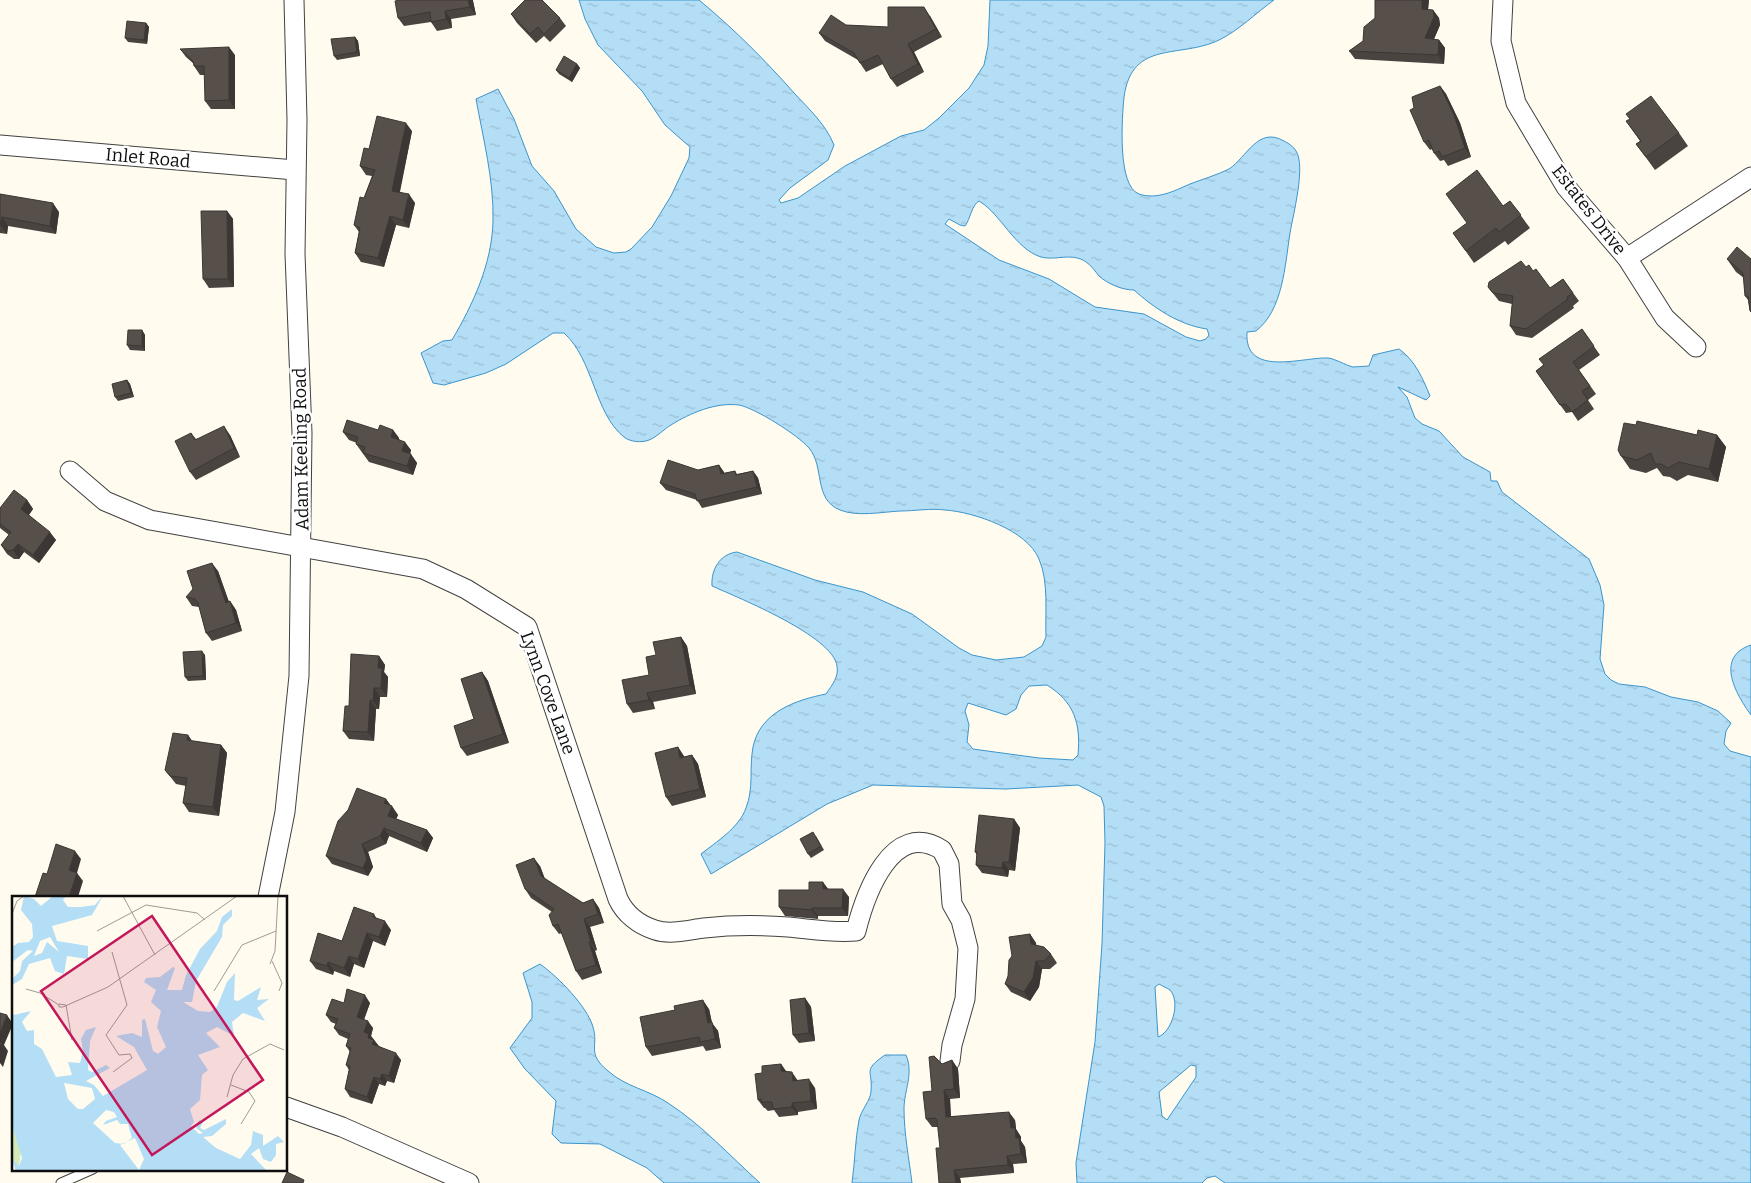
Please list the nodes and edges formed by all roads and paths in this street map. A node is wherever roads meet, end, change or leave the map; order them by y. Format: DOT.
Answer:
graph roads {
  1 [pos="294,0"];
  2 [pos="1503,0"];
  3 [pos="0,145"];
  4 [pos="295,170"];
  5 [pos="1751,177"];
  6 [pos="1626,258"];
  7 [pos="1696,347"];
  8 [pos="70,471"];
  9 [pos="302,546"];
  10 [pos="268,896"];
  11 [pos="950,1061"];
  12 [pos="288,1108"];
  13 [pos="91,1170"];
  14 [pos="61,1183"];
  15 [pos="469,1183"];
  1 -- 4 [label="street, Adam Keeling Road"];
  2 -- 6 [label="street, Estates Drive"];
  3 -- 4 [label="street, Inlet Road"];
  4 -- 9 [label="street, Adam Keeling Road"];
  5 -- 6 [label="street"];
  6 -- 7 [label="street, Estates Drive"];
  8 -- 9 [label="street, Lynn Cove Lane"];
  9 -- 10 [label="street, Adam Keeling Road"];
  9 -- 11 [label="street, Lynn Cove Lane"];
  12 -- 15 [label="street"];
  13 -- 14 [label="lane"];
}
